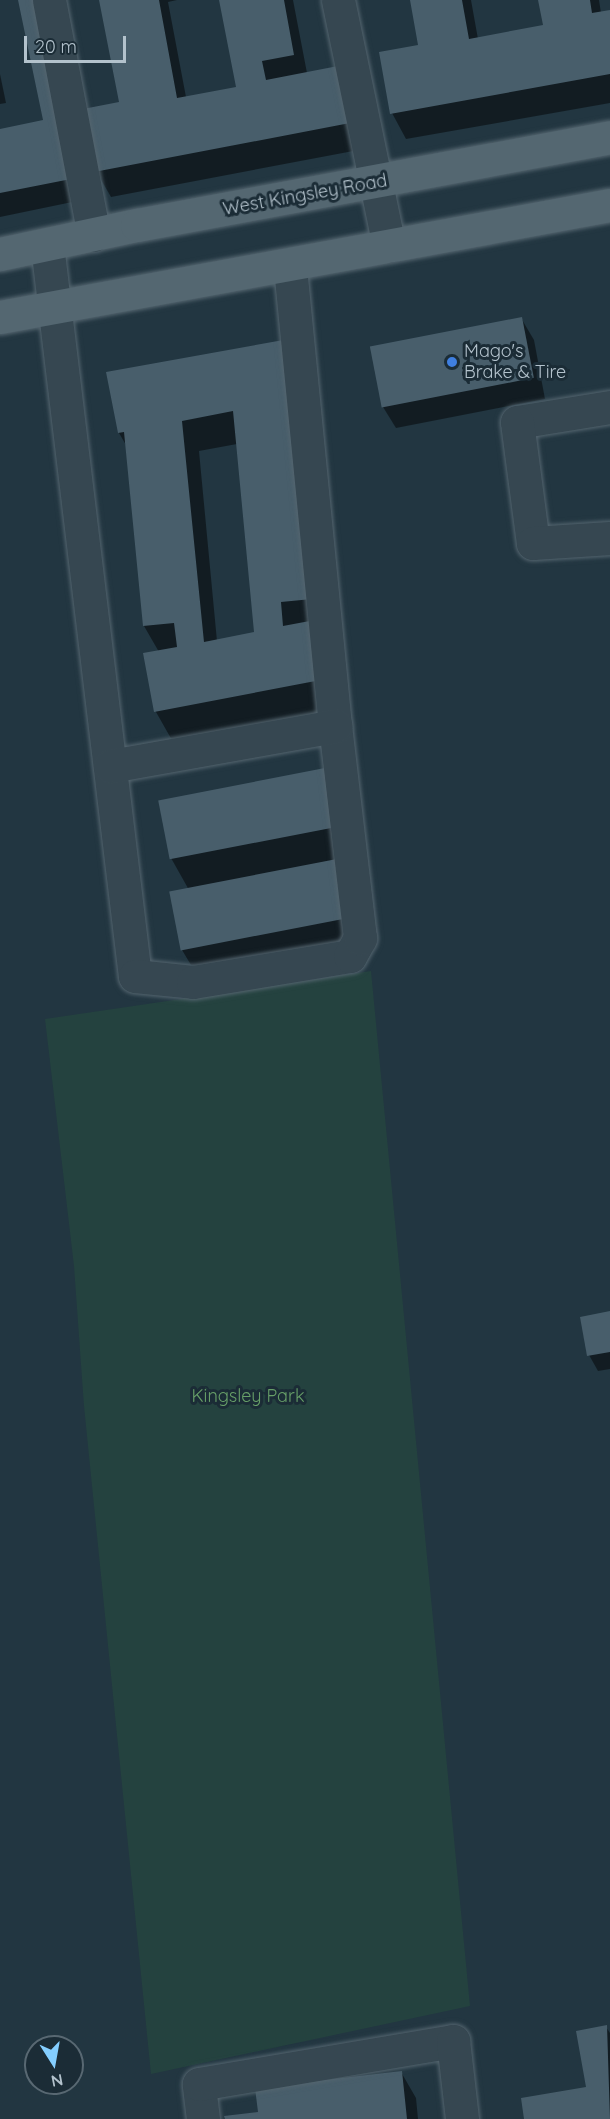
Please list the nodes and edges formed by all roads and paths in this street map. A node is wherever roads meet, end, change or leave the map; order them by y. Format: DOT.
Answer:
graph roads {
  1 [pos="49,0"];
  2 [pos="338,0"];
  3 [pos="610,137"];
  4 [pos="376,183"];
  5 [pos="610,205"];
  6 [pos="94,235"];
  7 [pos="47,245"];
  8 [pos="389,246"];
  9 [pos="0,254"];
  10 [pos="290,264"];
  11 [pos="57,305"];
  12 [pos="0,317"];
  13 [pos="610,407"];
  14 [pos="610,538"];
  15 [pos="335,726"];
  16 [pos="110,766"];
  17 [pos="203,2119"];
  18 [pos="462,2119"];
  1 -- 6 [label="lane"];
  2 -- 4 [label="lane"];
  3 -- 4 [label="main road, West Kingsley Road"];
  4 -- 6 [label="main road, West Kingsley Road"];
  4 -- 8 [label="lane"];
  5 -- 8 [label="main road"];
  6 -- 7 [label="main road, West Kingsley Road"];
  7 -- 9 [label="main road, West Kingsley Road"];
  7 -- 11 [label="lane"];
  8 -- 10 [label="main road"];
  10 -- 11 [label="main road"];
  10 -- 15 [label="lane"];
  11 -- 12 [label="main road"];
  11 -- 16 [label="lane"];
  13 -- 14 [label="lane"];
  15 -- 16 [label="lane"];
  15 -- 16 [label="lane"];
  17 -- 18 [label="lane"];
}
